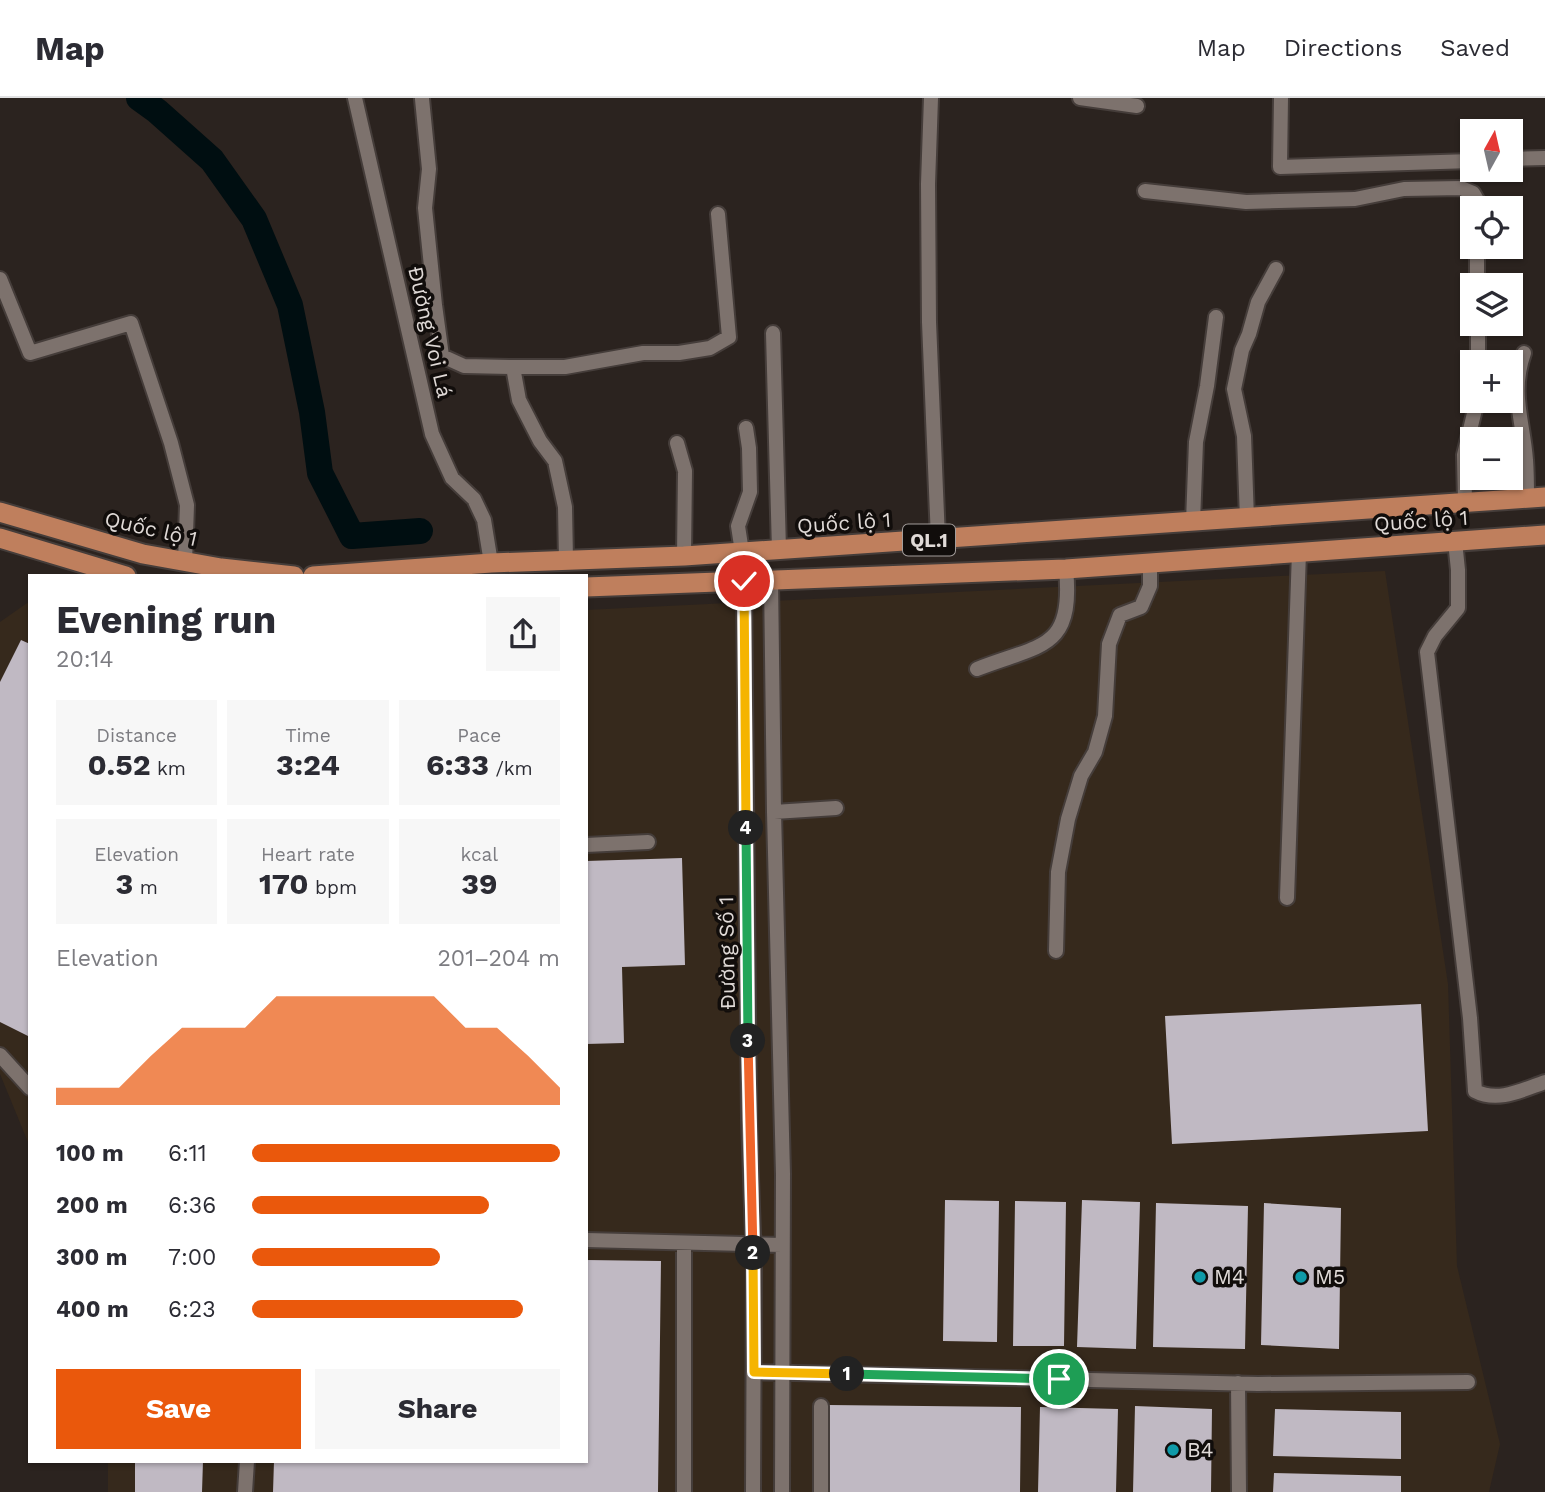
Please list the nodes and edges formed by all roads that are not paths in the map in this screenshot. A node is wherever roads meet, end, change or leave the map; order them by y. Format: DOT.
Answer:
graph roads {
  1 [pos="355,98"];
  2 [pos="931,98"];
  3 [pos="1080,98"];
  4 [pos="1280,98"];
  5 [pos="422,99"];
  6 [pos="1137,106"];
  7 [pos="1545,158"];
  8 [pos="1523,159"];
  9 [pos="1460,160"];
  10 [pos="1145,191"];
  11 [pos="1475,196"];
  12 [pos="718,214"];
  13 [pos="1276,269"];
  14 [pos="0,279"];
  15 [pos="1216,317"];
  16 [pos="773,333"];
  17 [pos="1524,353"];
  18 [pos="513,367"];
  19 [pos="1474,413"];
  20 [pos="746,428"];
  21 [pos="677,443"];
  22 [pos="1536,498"];
  23 [pos="1465,501"];
  24 [pos="0,512"];
  25 [pos="1247,519"];
  26 [pos="1193,522"];
  27 [pos="1545,535"];
  28 [pos="0,538"];
  29 [pos="938,539"];
  30 [pos="1455,541"];
  31 [pos="774,550"];
  32 [pos="742,552"];
  33 [pos="1299,552"];
  34 [pos="684,556"];
  35 [pos="566,560"];
  36 [pos="185,562"];
  37 [pos="491,563"];
  38 [pos="1150,563"];
  39 [pos="1066,569"];
  40 [pos="119,574"];
  41 [pos="278,574"];
  42 [pos="340,574"];
  43 [pos="771,579"];
  44 [pos="744,581"];
  45 [pos="588,587"];
  46 [pos="977,669"];
  47 [pos="836,808"];
  48 [pos="774,812"];
  49 [pos="649,842"];
  50 [pos="588,845"];
  51 [pos="1287,898"];
  52 [pos="1056,951"];
  53 [pos="0,1055"];
  54 [pos="1545,1082"];
  55 [pos="28,1086"];
  56 [pos="588,1240"];
  57 [pos="684,1243"];
  58 [pos="752,1244"];
  59 [pos="782,1245"];
  60 [pos="754,1372"];
  61 [pos="782,1372"];
  62 [pos="1468,1382"];
  63 [pos="1238,1383"];
  64 [pos="821,1406"];
  65 [pos="247,1463"];
  66 [pos="245,1492"];
  67 [pos="684,1492"];
  68 [pos="753,1492"];
  69 [pos="782,1492"];
  70 [pos="821,1492"];
  71 [pos="1239,1492"];
  1 -- 37 [label="street, Đường Voi Lá"];
  2 -- 29 [label="street"];
  3 -- 6 [label="street"];
  4 -- 9 [label="street"];
  5 -- 18 [label="street"];
  7 -- 8 [label="street"];
  10 -- 11 [label="street"];
  12 -- 18 [label="street"];
  13 -- 25 [label="street"];
  14 -- 36 [label="street"];
  15 -- 26 [label="street"];
  16 -- 31 [label="street"];
  17 -- 22 [label="street"];
  18 -- 35 [label="street"];
  19 -- 23 [label="street"];
  20 -- 32 [label="street"];
  21 -- 34 [label="street"];
  22 -- 23 [label="highway, Quốc lộ 1 / QL.1"];
  23 -- 25 [label="highway, Quốc lộ 1 / QL.1"];
  24 -- 36 [label="highway, Quốc lộ 1"];
  25 -- 26 [label="highway, Quốc lộ 1 / QL.1"];
  26 -- 29 [label="highway, Quốc lộ 1 / QL.1"];
  27 -- 30 [label="highway, Quốc lộ 1 / QL.1"];
  28 -- 40 [label="highway"];
  29 -- 31 [label="highway, Quốc lộ 1 / QL.1"];
  30 -- 33 [label="highway, Quốc lộ 1 / QL.1"];
  30 -- 54 [label="street"];
  31 -- 32 [label="highway, Quốc lộ 1 / QL.1"];
  31 -- 43 [label="highway"];
  32 -- 34 [label="highway, Quốc lộ 1 / QL.1"];
  32 -- 44 [label="highway"];
  33 -- 38 [label="highway, Quốc lộ 1 / QL.1"];
  33 -- 51 [label="street"];
  34 -- 35 [label="highway, Quốc lộ 1 / QL.1"];
  35 -- 37 [label="highway, Quốc lộ 1 / QL.1"];
  36 -- 41 [label="highway, Quốc lộ 1"];
  37 -- 42 [label="highway, Quốc lộ 1 / QL.1"];
  38 -- 39 [label="highway, Quốc lộ 1 / QL.1"];
  38 -- 52 [label="street"];
  39 -- 43 [label="highway, Quốc lộ 1 / QL.1"];
  39 -- 46 [label="street"];
  43 -- 44 [label="highway, Quốc lộ 1 / QL.1"];
  43 -- 48 [label="street"];
  44 -- 45 [label="highway, Quốc lộ 1 / QL.1"];
  44 -- 58 [label="street, Đường Số 1"];
  47 -- 48 [label="street"];
  48 -- 59 [label="street"];
  49 -- 50 [label="street"];
  53 -- 55 [label="street"];
  56 -- 57 [label="street"];
  57 -- 58 [label="street"];
  57 -- 67 [label="street"];
  58 -- 59 [label="street"];
  58 -- 60 [label="street, Đường Số 1"];
  59 -- 61 [label="street"];
  60 -- 61 [label="street"];
  60 -- 68 [label="street, Đường Số 1"];
  61 -- 63 [label="street"];
  61 -- 69 [label="street"];
  62 -- 63 [label="street"];
  63 -- 71 [label="street"];
  64 -- 70 [label="street"];
  65 -- 66 [label="street"];
}
